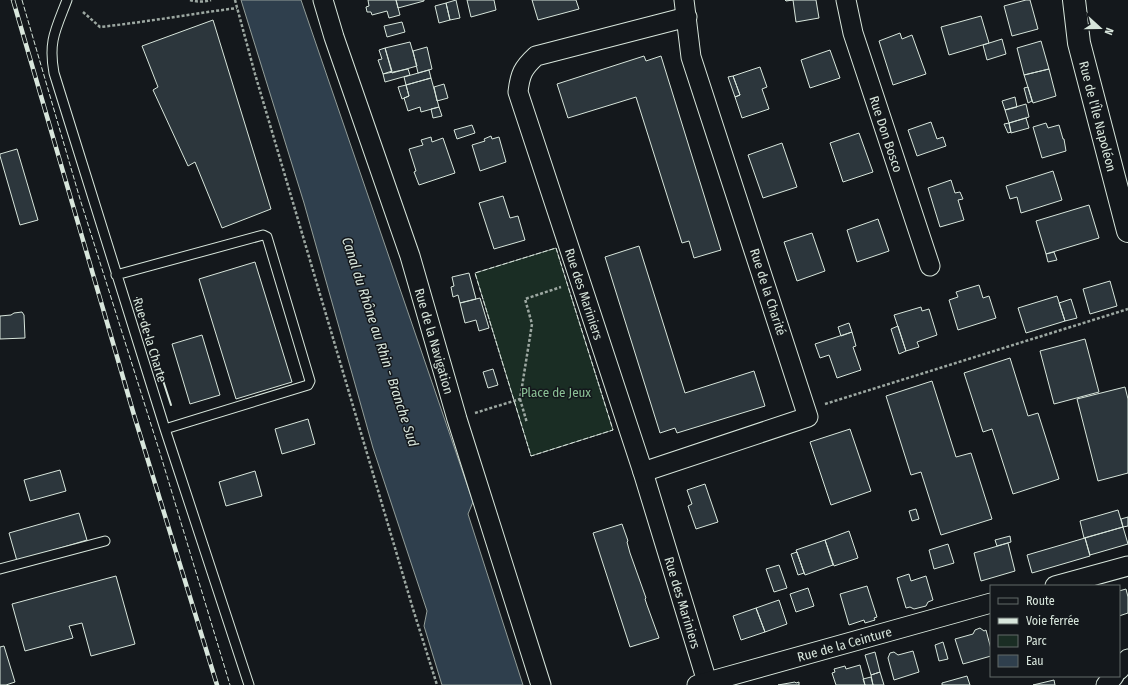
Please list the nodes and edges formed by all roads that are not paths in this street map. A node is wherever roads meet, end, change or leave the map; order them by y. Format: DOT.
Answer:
graph roads {
  1 [pos="67,0"];
  2 [pos="323,0"];
  3 [pos="846,0"];
  4 [pos="1074,0"];
  5 [pos="686,8"];
  6 [pos="1128,231"];
  7 [pos="930,266"];
  8 [pos="116,275"];
  9 [pos="165,429"];
  10 [pos="643,472"];
  11 [pos="105,541"];
  12 [pos="1128,566"];
  13 [pos="0,569"];
  14 [pos="1058,585"];
  15 [pos="990,604"];
  16 [pos="1128,659"];
  17 [pos="1120,669"];
  18 [pos="1113,677"];
  19 [pos="704,684"];
  20 [pos="249,685"];
  21 [pos="541,685"];
  22 [pos="1106,685"];
  1 -- 8 [label="lane, Rue de la Charte"];
  2 -- 21 [label="street, Rue de la Navigation"];
  3 -- 7 [label="street, Rue Don Bosco"];
  4 -- 6 [label="main road, Rue de l'Île Napoléon"];
  5 -- 10 [label="street, Rue des Mariniers"];
  5 -- 10 [label="street, Rue de la Charité"];
  8 -- 9 [label="lane, Rue de la Charte"];
  8 -- 9 [label="lane"];
  9 -- 20 [label="lane, Rue de la Charte"];
  10 -- 19 [label="street, Rue des Mariniers"];
  11 -- 13 [label="lane"];
  12 -- 14 [label="street"];
  15 -- 19 [label="street, Rue de la Ceinture"];
  16 -- 17 [label="street"];
  18 -- 22 [label="street"];
}
